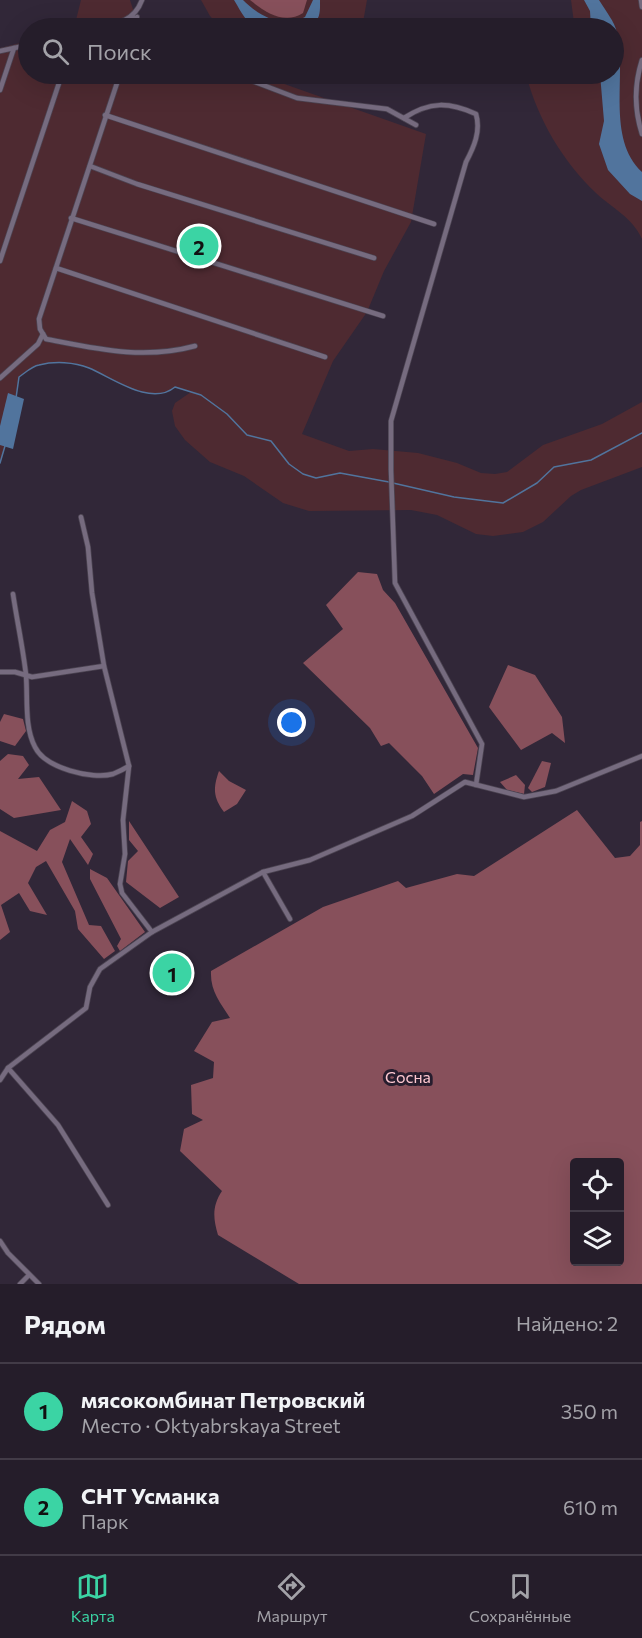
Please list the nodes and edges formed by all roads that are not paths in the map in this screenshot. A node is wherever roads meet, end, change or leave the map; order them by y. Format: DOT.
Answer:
graph roads {
  1 [pos="142,0"];
  2 [pos="641,0"];
  3 [pos="642,7"];
  4 [pos="135,15"];
  5 [pos="130,18"];
  6 [pos="135,18"];
  7 [pos="138,18"];
  8 [pos="18,47"];
  9 [pos="14,48"];
  10 [pos="0,51"];
  11 [pos="642,60"];
  12 [pos="59,84"];
  13 [pos="116,84"];
  14 [pos="260,84"];
  15 [pos="0,90"];
  16 [pos="105,115"];
  17 [pos="405,118"];
  18 [pos="416,125"];
  19 [pos="642,134"];
  20 [pos="90,166"];
  21 [pos="71,218"];
  22 [pos="434,224"];
  23 [pos="374,258"];
  24 [pos="0,261"];
  25 [pos="56,268"];
  26 [pos="383,316"];
  27 [pos="43,334"];
  28 [pos="195,346"];
  29 [pos="325,357"];
  30 [pos="0,378"];
  31 [pos="81,517"];
  32 [pos="13,594"];
  33 [pos="104,666"];
  34 [pos="0,672"];
  35 [pos="26,674"];
  36 [pos="642,756"];
  37 [pos="129,766"];
  38 [pos="476,785"];
  39 [pos="263,872"];
  40 [pos="290,919"];
  41 [pos="152,932"];
  42 [pos="8,1068"];
  43 [pos="0,1080"];
  44 [pos="108,1205"];
  45 [pos="0,1241"];
  46 [pos="28,1276"];
  47 [pos="20,1284"];
  48 [pos="39,1284"];
  1 -- 4 [label="street"];
  2 -- 3 [label="street"];
  4 -- 5 [label="street"];
  4 -- 6 [label="street"];
  4 -- 7 [label="street"];
  8 -- 9 [label="street"];
  9 -- 10 [label="street"];
  9 -- 15 [label="street"];
  11 -- 19 [label="street"];
  12 -- 24 [label="street"];
  13 -- 16 [label="street"];
  14 -- 17 [label="street"];
  16 -- 20 [label="street"];
  16 -- 22 [label="street"];
  17 -- 18 [label="street"];
  17 -- 38 [label="street"];
  20 -- 21 [label="street"];
  20 -- 23 [label="street"];
  21 -- 25 [label="street"];
  21 -- 26 [label="street"];
  25 -- 27 [label="street"];
  25 -- 29 [label="street"];
  27 -- 28 [label="street"];
  27 -- 30 [label="street"];
  31 -- 33 [label="street"];
  32 -- 35 [label="street"];
  33 -- 35 [label="street"];
  33 -- 37 [label="street"];
  34 -- 35 [label="street"];
  35 -- 37 [label="street"];
  36 -- 38 [label="street"];
  37 -- 41 [label="street"];
  38 -- 39 [label="street"];
  39 -- 40 [label="street"];
  39 -- 41 [label="street"];
  41 -- 42 [label="street"];
  42 -- 43 [label="street"];
  42 -- 44 [label="street"];
  45 -- 46 [label="street"];
  46 -- 47 [label="street"];
  46 -- 48 [label="street"];
}
